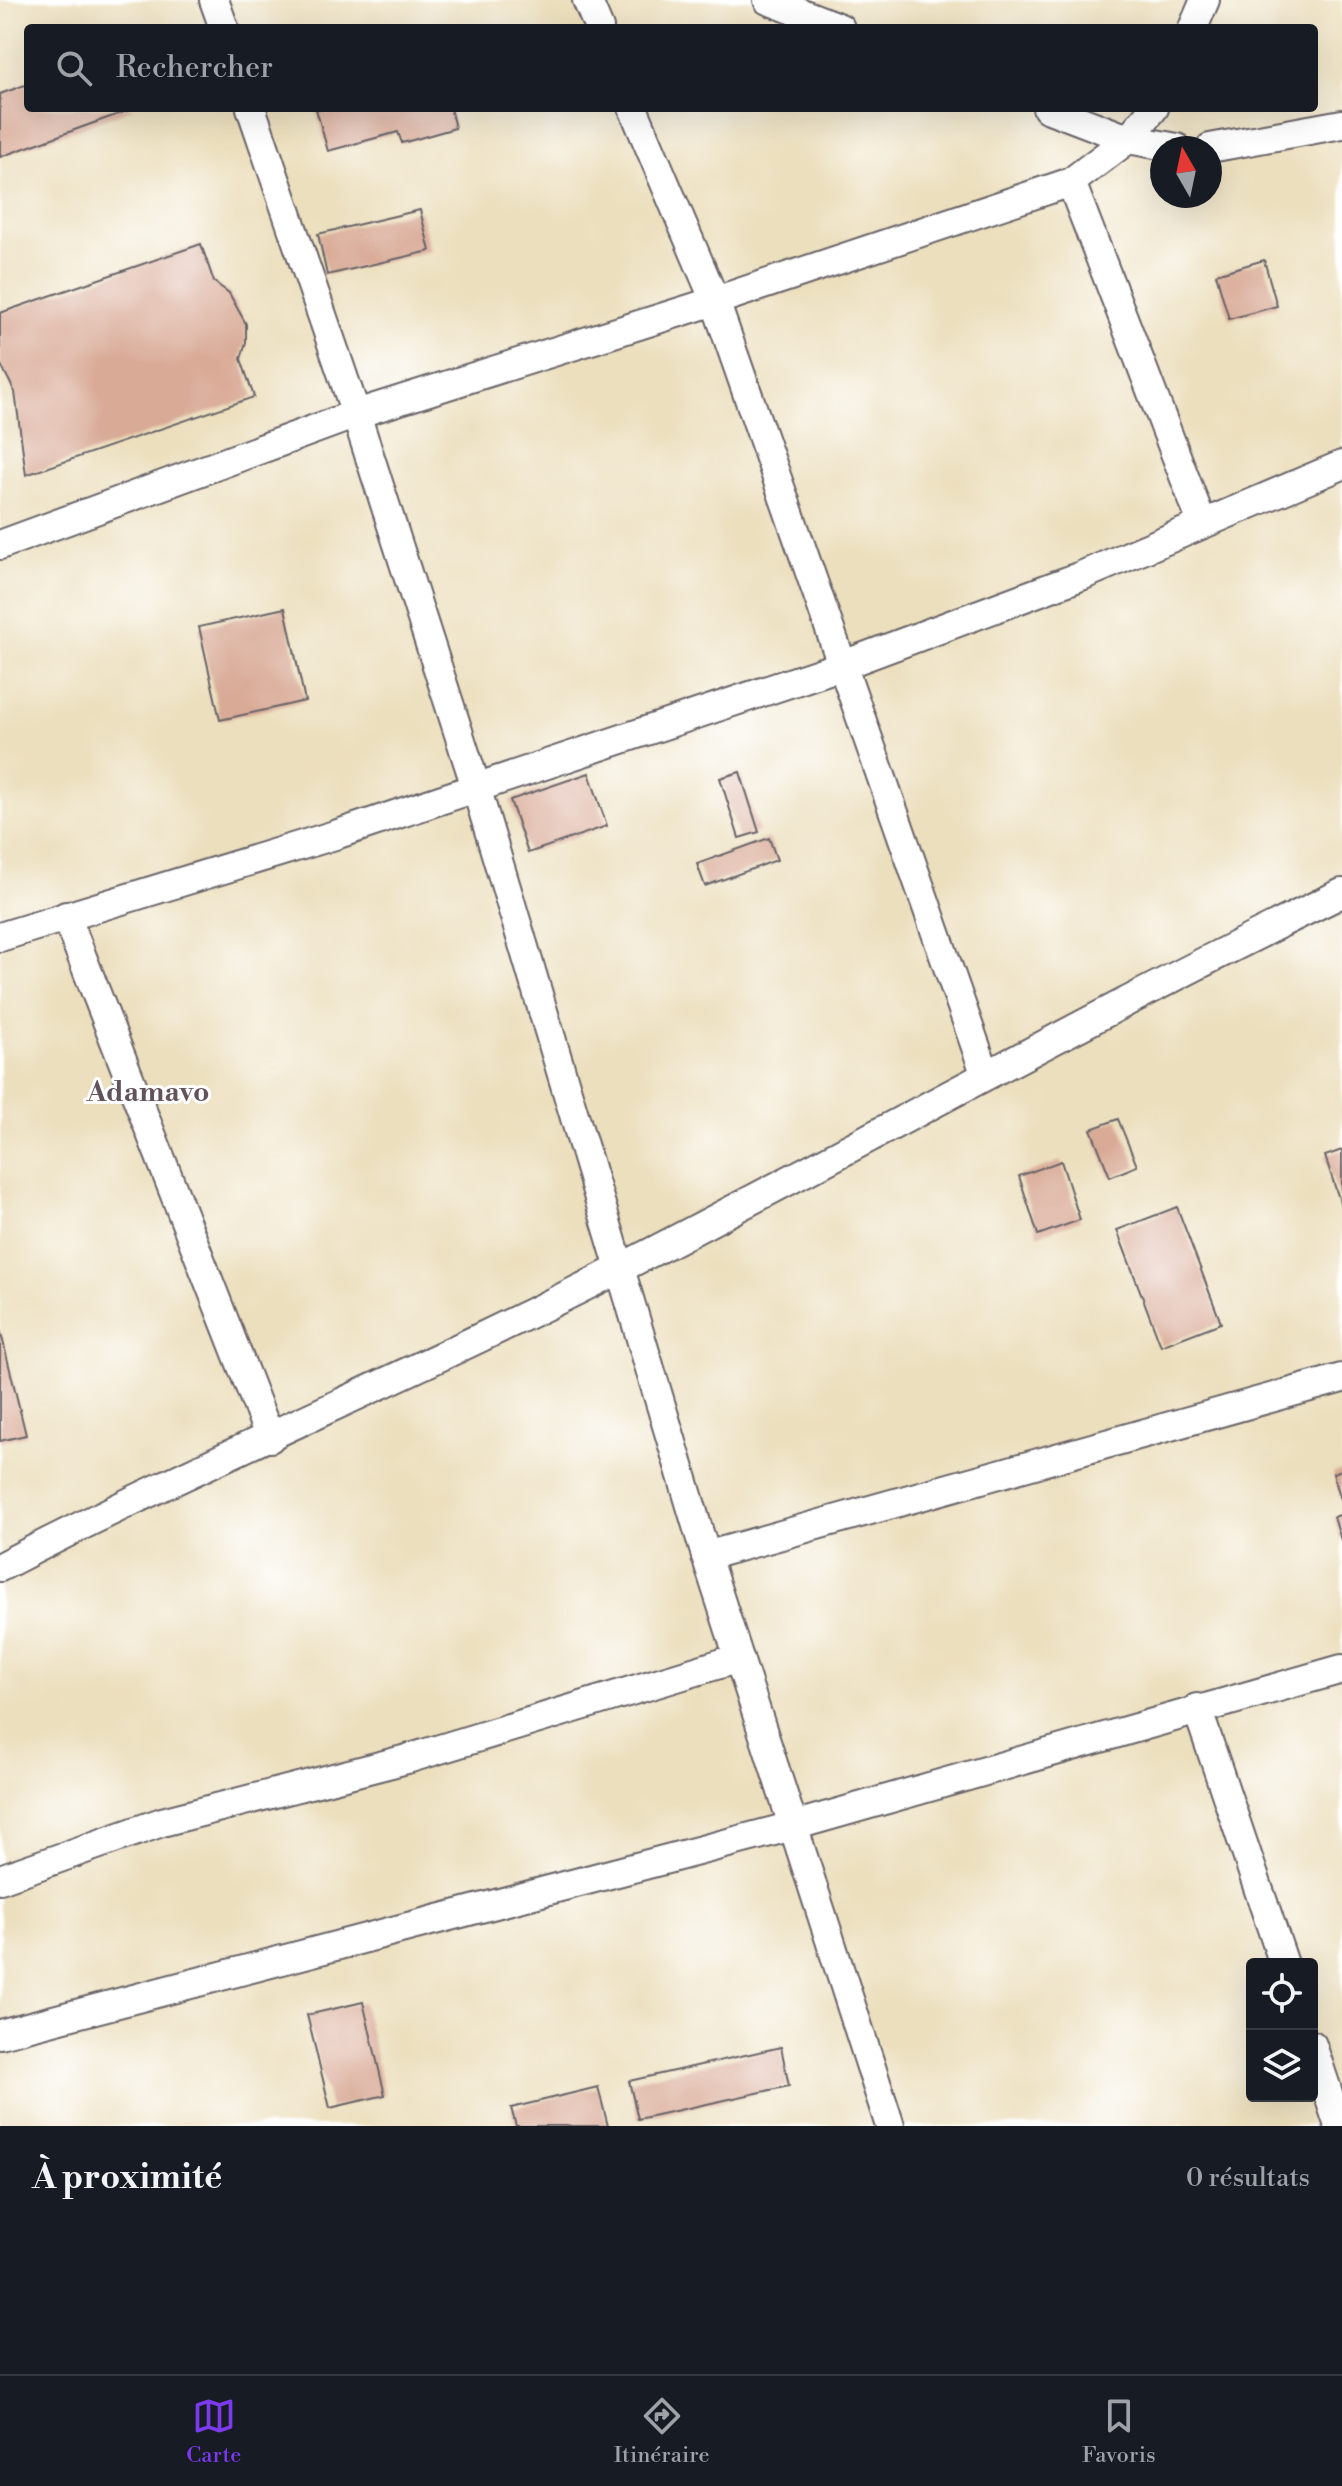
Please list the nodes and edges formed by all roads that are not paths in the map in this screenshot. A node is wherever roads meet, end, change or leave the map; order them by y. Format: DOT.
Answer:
graph roads {
  1 [pos="214,0"];
  2 [pos="587,0"];
  3 [pos="768,0"];
  4 [pos="1205,0"];
  5 [pos="223,24"];
  6 [pos="597,24"];
  7 [pos="830,24"];
  8 [pos="1195,24"];
  9 [pos="252,112"];
  10 [pos="635,112"];
  11 [pos="1057,112"];
  12 [pos="1151,112"];
  13 [pos="1342,124"];
  14 [pos="1128,139"];
  15 [pos="1150,143"];
  16 [pos="1222,146"];
  17 [pos="1071,182"];
  18 [pos="715,301"];
  19 [pos="356,414"];
  20 [pos="1342,465"];
  21 [pos="1202,523"];
  22 [pos="0,545"];
  23 [pos="843,665"];
  24 [pos="476,787"];
  25 [pos="1342,893"];
  26 [pos="66,916"];
  27 [pos="0,937"];
  28 [pos="985,1073"];
  29 [pos="618,1270"];
  30 [pos="1342,1378"];
  31 [pos="270,1438"];
  32 [pos="706,1556"];
  33 [pos="0,1567"];
  34 [pos="739,1658"];
  35 [pos="1342,1669"];
  36 [pos="1197,1708"];
  37 [pos="793,1826"];
  38 [pos="0,1879"];
  39 [pos="1282,1958"];
  40 [pos="0,2034"];
  41 [pos="1318,2054"];
  42 [pos="1332,2075"];
  43 [pos="890,2126"];
  44 [pos="1339,2126"];
  1 -- 5 [label="street"];
  2 -- 6 [label="street"];
  3 -- 7 [label="street"];
  4 -- 8 [label="street"];
  9 -- 19 [label="street"];
  10 -- 18 [label="street"];
  11 -- 14 [label="street"];
  12 -- 14 [label="street"];
  13 -- 16 [label="street"];
  14 -- 15 [label="street"];
  14 -- 17 [label="street"];
  17 -- 18 [label="street"];
  17 -- 21 [label="street"];
  18 -- 19 [label="street"];
  18 -- 23 [label="street"];
  19 -- 22 [label="street"];
  19 -- 24 [label="street"];
  20 -- 21 [label="street"];
  21 -- 23 [label="street"];
  23 -- 24 [label="street"];
  23 -- 28 [label="street"];
  24 -- 26 [label="street"];
  24 -- 29 [label="street"];
  25 -- 28 [label="street"];
  26 -- 27 [label="street"];
  26 -- 31 [label="street"];
  28 -- 29 [label="street"];
  29 -- 31 [label="street"];
  29 -- 32 [label="street"];
  30 -- 32 [label="street"];
  31 -- 33 [label="street"];
  32 -- 34 [label="street"];
  34 -- 37 [label="street"];
  34 -- 38 [label="street"];
  35 -- 36 [label="street"];
  36 -- 37 [label="street"];
  36 -- 39 [label="street"];
  37 -- 40 [label="street"];
  37 -- 43 [label="street"];
  41 -- 42 [label="street"];
  42 -- 44 [label="street"];
}
